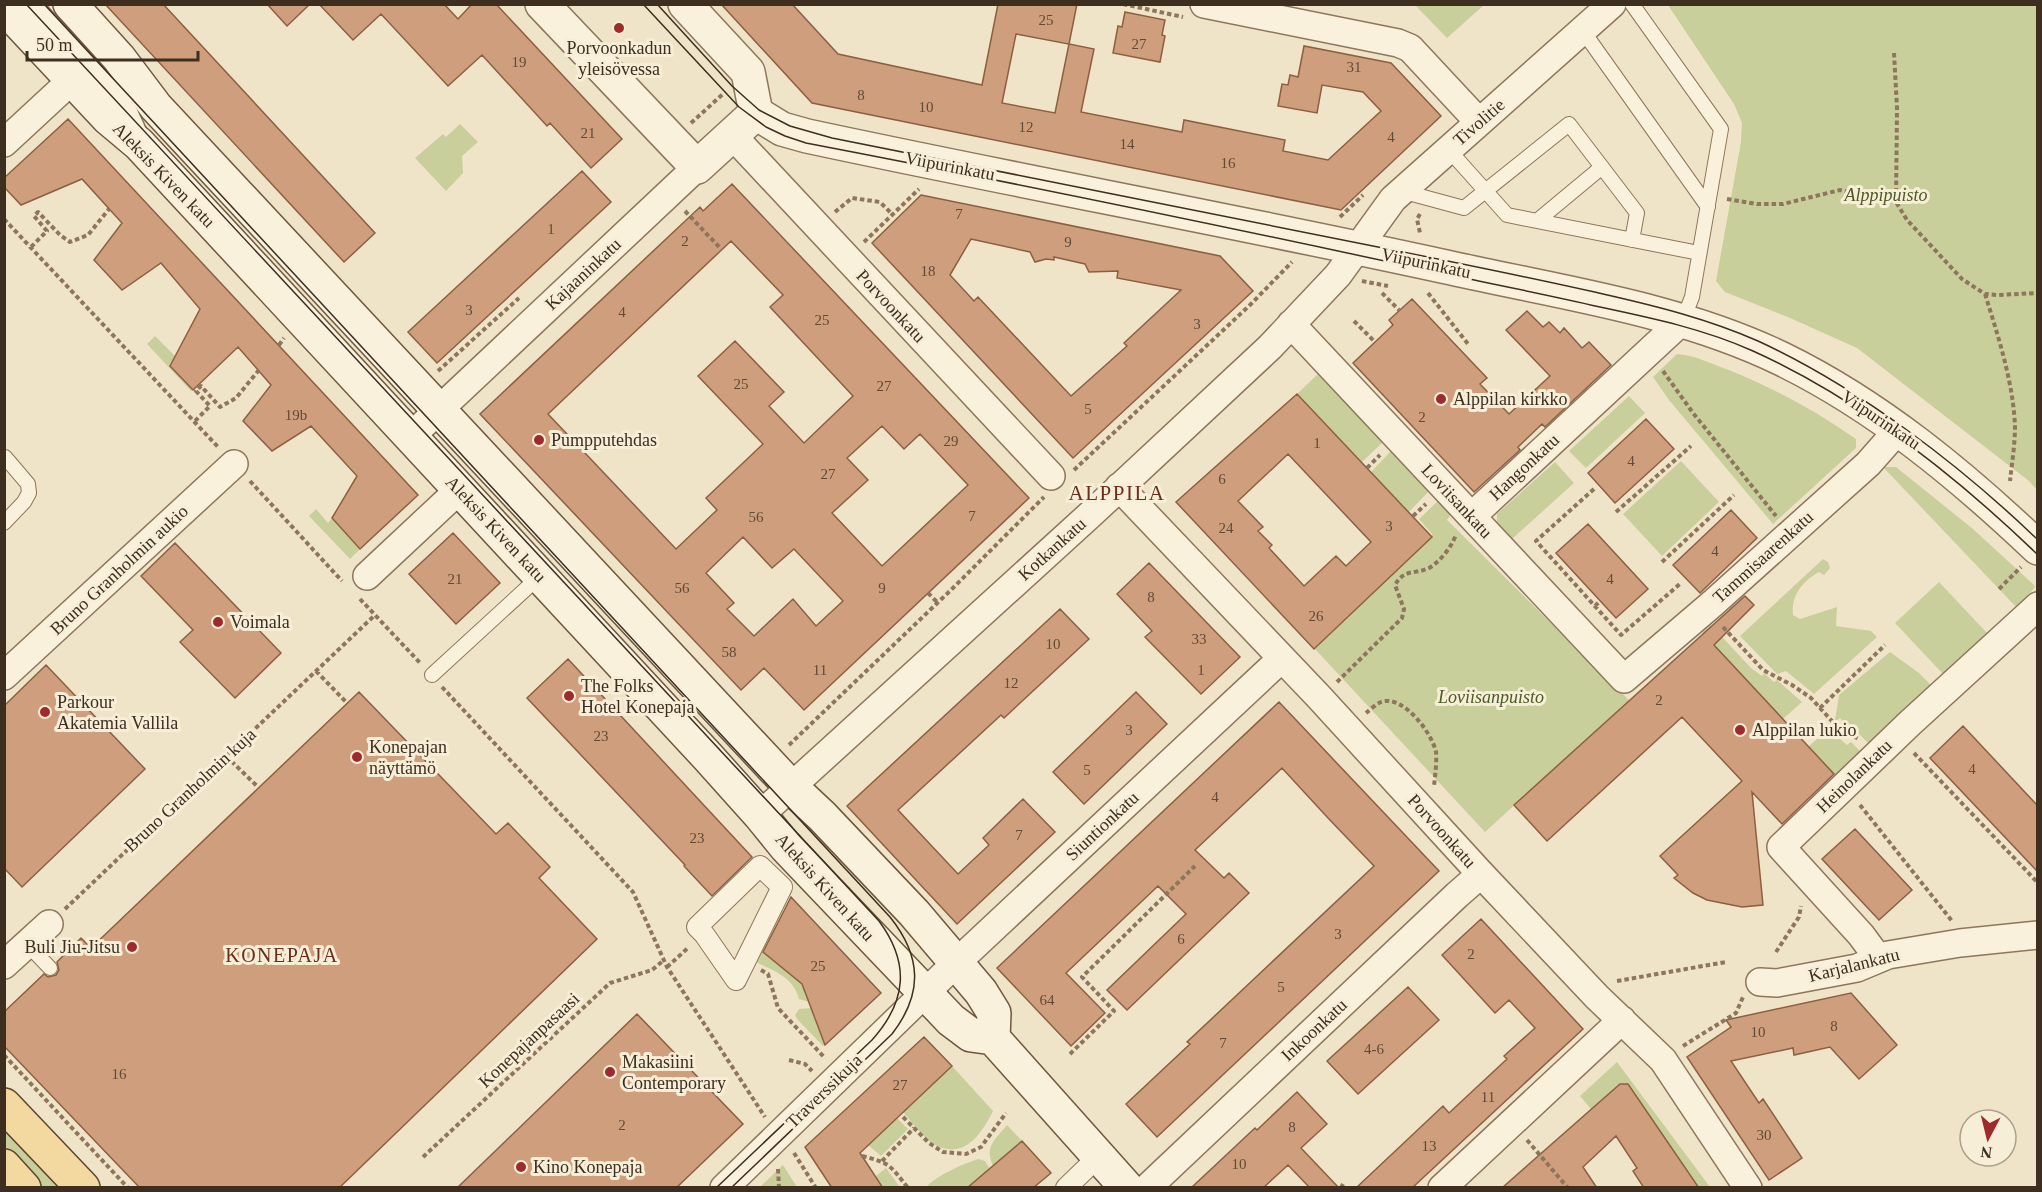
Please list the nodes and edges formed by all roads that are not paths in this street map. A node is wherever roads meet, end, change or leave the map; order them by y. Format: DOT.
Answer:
graph roads {
  1 [pos="26,4"];
  2 [pos="44,4"];
  3 [pos="70,4"];
  4 [pos="542,4"];
  5 [pos="685,4"];
  6 [pos="1204,4"];
  7 [pos="1612,4"];
  8 [pos="1632,4"];
  9 [pos="4,7"];
  10 [pos="1583,31"];
  11 [pos="72,80"];
  12 [pos="156,107"];
  13 [pos="756,112"];
  14 [pos="1479,122"];
  15 [pos="732,135"];
  16 [pos="4,143"];
  17 [pos="139,144"];
  18 [pos="1448,149"];
  19 [pos="697,167"];
  20 [pos="1602,167"];
  21 [pos="1401,191"];
  22 [pos="1486,192"];
  23 [pos="1708,207"];
  24 [pos="1537,221"];
  25 [pos="1632,240"];
  26 [pos="1358,249"];
  27 [pos="1700,253"];
  28 [pos="1687,308"];
  29 [pos="1291,324"];
  30 [pos="438,409"];
  31 [pos="1898,430"];
  32 [pos="410,436"];
  33 [pos="5,457"];
  34 [pos="234,464"];
  35 [pos="1051,476"];
  36 [pos="1119,487"];
  37 [pos="460,489"];
  38 [pos="1472,516"];
  39 [pos="4,523"];
  40 [pos="2029,557"];
  41 [pos="373,560"];
  42 [pos="540,576"];
  43 [pos="2037,606"];
  44 [pos="1281,659"];
  45 [pos="6,673"];
  46 [pos="432,675"];
  47 [pos="1624,679"];
  48 [pos="791,787"];
  49 [pos="760,814"];
  50 [pos="1481,874"];
  51 [pos="49,924"];
  52 [pos="2037,935"];
  53 [pos="27,944"];
  54 [pos="754,944"];
  55 [pos="1878,958"];
  56 [pos="956,963"];
  57 [pos="4,965"];
  58 [pos="50,968"];
  59 [pos="1760,982"];
  60 [pos="924,994"];
  61 [pos="1622,1020"];
  62 [pos="993,1038"];
  63 [pos="4,1105"];
  64 [pos="1099,1156"];
  65 [pos="4,1166"];
  66 [pos="24,1188"];
  67 [pos="83,1188"];
  68 [pos="724,1188"];
  69 [pos="1066,1188"];
  70 [pos="1127,1188"];
  71 [pos="1147,1188"];
  72 [pos="1442,1188"];
  73 [pos="1748,1188"];
  1 -- 17 [label="street"];
  2 -- 12 [label="street"];
  3 -- 12 [label="main road"];
  4 -- 19 [label="main road"];
  5 -- 13 [label="main road"];
  6 -- 14 [label="street"];
  7 -- 10 [label="street, Tivolitie"];
  8 -- 23 [label="lane"];
  9 -- 11 [label="main road, Aleksis Kiven katu"];
  10 -- 14 [label="street, Tivolitie"];
  10 -- 23 [label="lane"];
  11 -- 16 [label="street"];
  11 -- 17 [label="main road, Aleksis Kiven katu"];
  12 -- 30 [label="main road"];
  13 -- 15 [label="main road, Kajaaninkatu"];
  13 -- 26 [label="main road, Viipurinkatu"];
  14 -- 18 [label="street, Tivolitie"];
  15 -- 19 [label="main road, Kajaaninkatu"];
  15 -- 35 [label="street, Porvoonkatu"];
  17 -- 32 [label="main road, Aleksis Kiven katu"];
  18 -- 21 [label="street, Tivolitie"];
  18 -- 22 [label="lane"];
  19 -- 30 [label="street, Kajaaninkatu"];
  20 -- 22 [label="lane"];
  20 -- 24 [label="lane"];
  20 -- 25 [label="lane"];
  21 -- 22 [label="lane"];
  21 -- 26 [label="street, Tivolitie"];
  22 -- 24 [label="lane"];
  23 -- 27 [label="lane"];
  24 -- 25 [label="lane"];
  25 -- 27 [label="lane"];
  26 -- 28 [label="main road, Viipurinkatu"];
  26 -- 29 [label="street, Kotkankatu"];
  27 -- 28 [label="lane"];
  28 -- 31 [label="main road, Viipurinkatu"];
  28 -- 38 [label="street, Hangonkatu"];
  29 -- 36 [label="street, Kotkankatu"];
  29 -- 38 [label="street, Loviisankatu"];
  30 -- 32 [label="street, Kajaaninkatu"];
  30 -- 48 [label="main road"];
  31 -- 40 [label="main road, Viipurinkatu"];
  31 -- 47 [label="street, Tammisaarenkatu"];
  32 -- 37 [label="main road, Aleksis Kiven katu"];
  33 -- 39 [label="lane"];
  34 -- 45 [label="street, Bruno Granholmin aukio"];
  36 -- 44 [label="street, Porvoonkatu"];
  36 -- 48 [label="street, Kotkankatu"];
  37 -- 41 [label="street"];
  37 -- 42 [label="main road, Aleksis Kiven katu"];
  38 -- 47 [label="street, Loviisankatu"];
  42 -- 46 [label="lane"];
  42 -- 49 [label="main road, Aleksis Kiven katu"];
  43 -- 55 [label="street, Heinolankatu"];
  44 -- 50 [label="street, Porvoonkatu"];
  44 -- 56 [label="street, Siuntionkatu"];
  48 -- 49 [label="street, Kotkankatu"];
  48 -- 56 [label="main road"];
  49 -- 60 [label="main road, Aleksis Kiven katu"];
  50 -- 61 [label="street, Porvoonkatu"];
  50 -- 71 [label="street, Inkoonkatu"];
  51 -- 53 [label="street"];
  52 -- 55 [label="street, Karjalankatu"];
  53 -- 57 [label="street"];
  53 -- 58 [label="lane"];
  54 -- 54 [label="street"];
  55 -- 59 [label="street, Karjalankatu"];
  56 -- 60 [label="street, Siuntionkatu"];
  56 -- 62 [label="main road"];
  60 -- 62 [label="main road, Aleksis Kiven katu"];
  60 -- 68 [label="street, Traverssikuja"];
  61 -- 72 [label="street"];
  61 -- 73 [label="street, Porvoonkatu"];
  62 -- 64 [label="main road"];
  63 -- 67 [label="main road"];
  64 -- 69 [label="street"];
  64 -- 70 [label="main road"];
  65 -- 66 [label="main road"];
}
